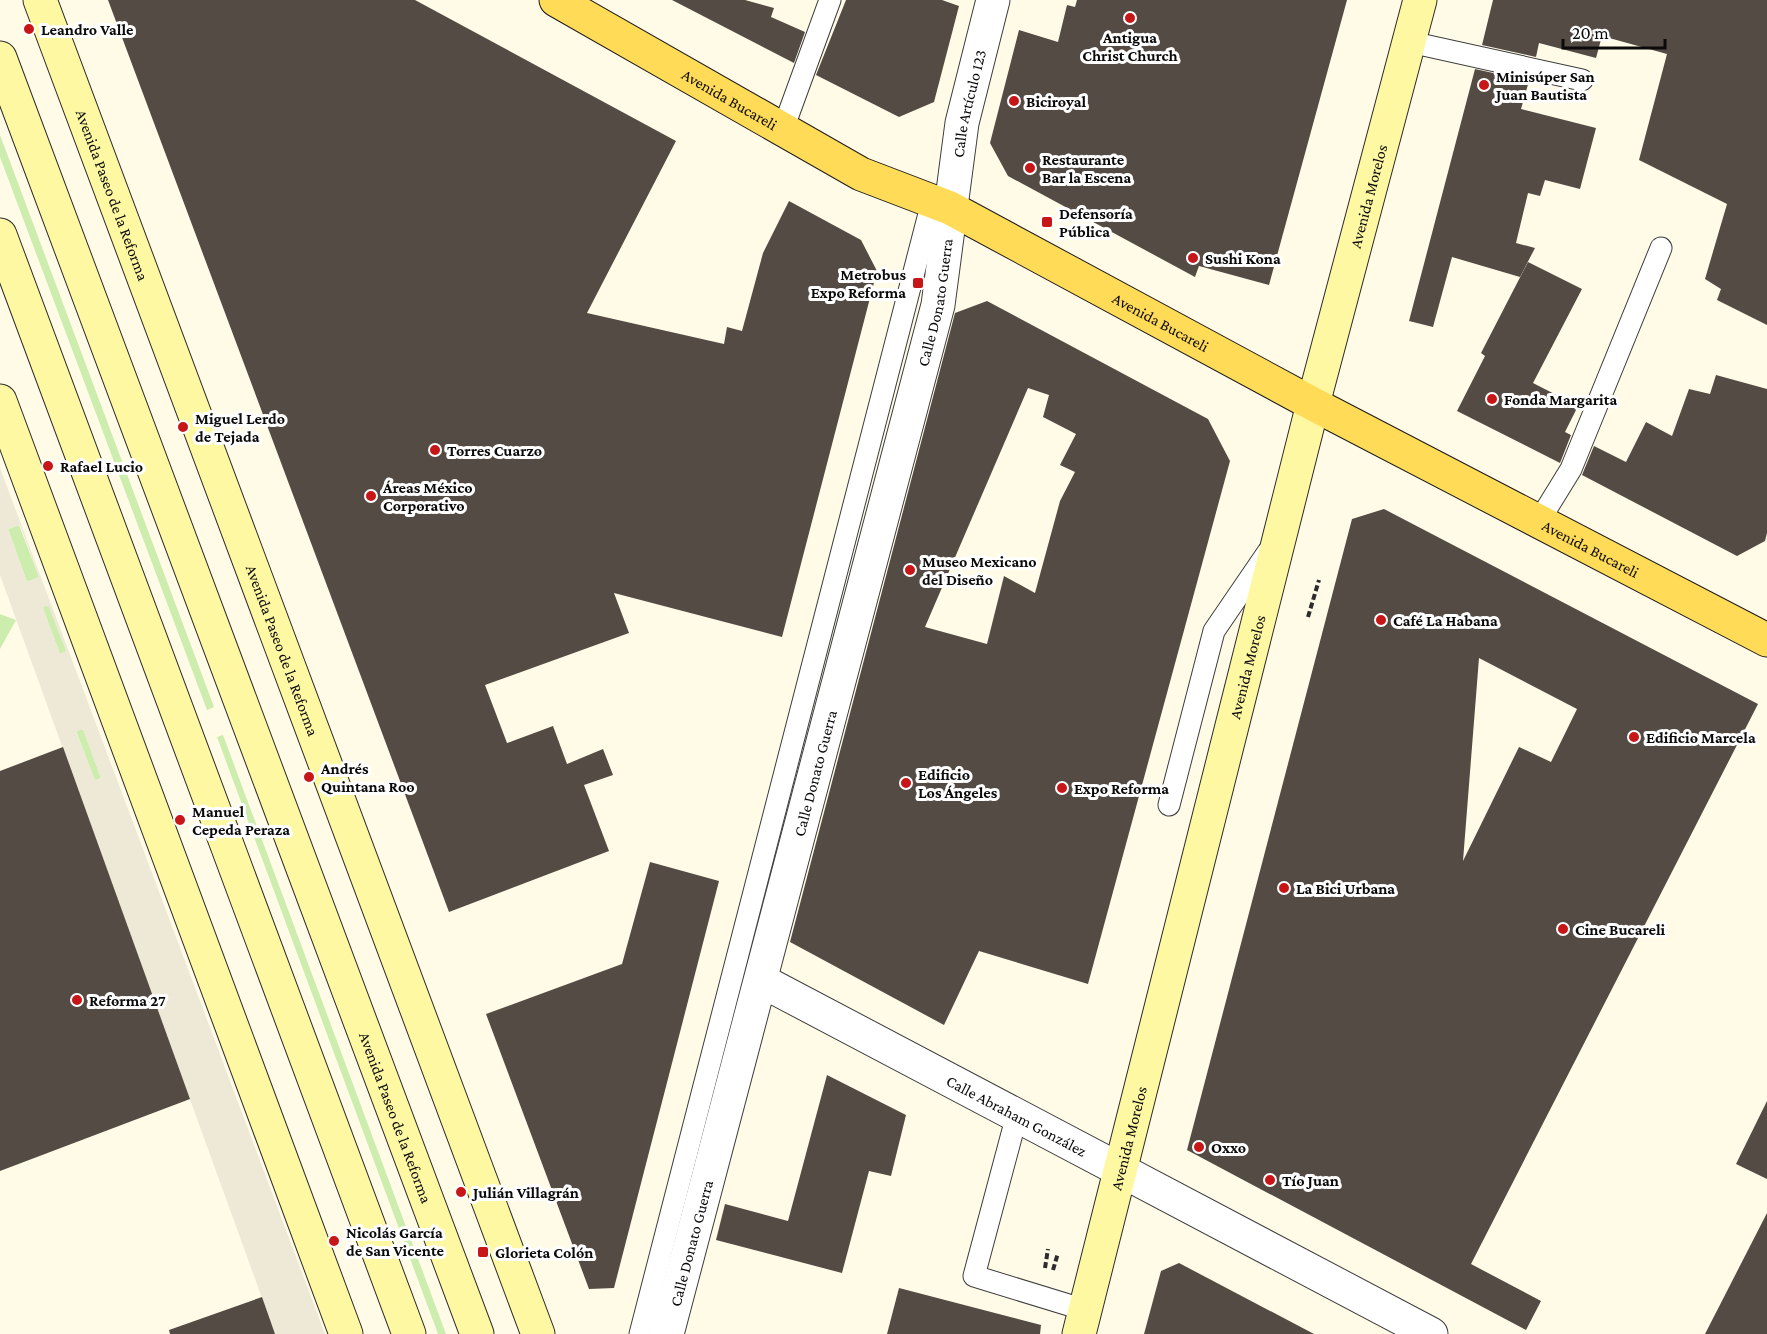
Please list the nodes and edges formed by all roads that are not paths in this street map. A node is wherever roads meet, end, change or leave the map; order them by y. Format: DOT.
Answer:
graph roads {
  1 [pos="40,0"];
  2 [pos="556,0"];
  3 [pos="830,0"];
  4 [pos="993,0"];
  5 [pos="1420,0"];
  6 [pos="1410,42"];
  7 [pos="0,58"];
  8 [pos="1582,80"];
  9 [pos="783,129"];
  10 [pos="941,205"];
  11 [pos="0,235"];
  12 [pos="1661,248"];
  13 [pos="0,401"];
  14 [pos="1313,404"];
  15 [pos="1539,521"];
  16 [pos="1280,534"];
  17 [pos="1767,640"];
  18 [pos="1169,805"];
  19 [pos="762,981"];
  20 [pos="1017,1115"];
  21 [pos="1120,1170"];
  22 [pos="1082,1322"];
  23 [pos="346,1334"];
  24 [pos="409,1334"];
  25 [pos="477,1334"];
  26 [pos="538,1334"];
  27 [pos="640,1334"];
  28 [pos="667,1334"];
  29 [pos="1431,1334"];
  1 -- 26 [label="main road, Avenida Paseo de la Reforma"];
  2 -- 9 [label="main road, Avenida Bucareli"];
  3 -- 9 [label="lane"];
  4 -- 10 [label="street, Calle Artículo 123"];
  5 -- 6 [label="main road, Avenida Morelos"];
  6 -- 8 [label="lane"];
  6 -- 14 [label="main road, Avenida Morelos"];
  7 -- 25 [label="main road, Avenida Paseo de la Reforma"];
  9 -- 10 [label="main road, Avenida Bucareli"];
  10 -- 14 [label="main road, Avenida Bucareli"];
  10 -- 19 [label="street, Calle Donato Guerra"];
  10 -- 27 [label="lane"];
  11 -- 24 [label="main road"];
  12 -- 15 [label="lane"];
  13 -- 23 [label="main road"];
  14 -- 15 [label="main road, Avenida Bucareli"];
  14 -- 16 [label="main road, Avenida Morelos"];
  15 -- 17 [label="main road, Avenida Bucareli"];
  16 -- 18 [label="lane"];
  16 -- 21 [label="main road, Avenida Morelos"];
  19 -- 20 [label="street, Calle Abraham González"];
  19 -- 28 [label="street, Calle Donato Guerra"];
  20 -- 21 [label="street, Calle Abraham González"];
  20 -- 22 [label="lane"];
  21 -- 22 [label="main road, Avenida Morelos"];
  21 -- 29 [label="street, Calle Abraham González"];
}
